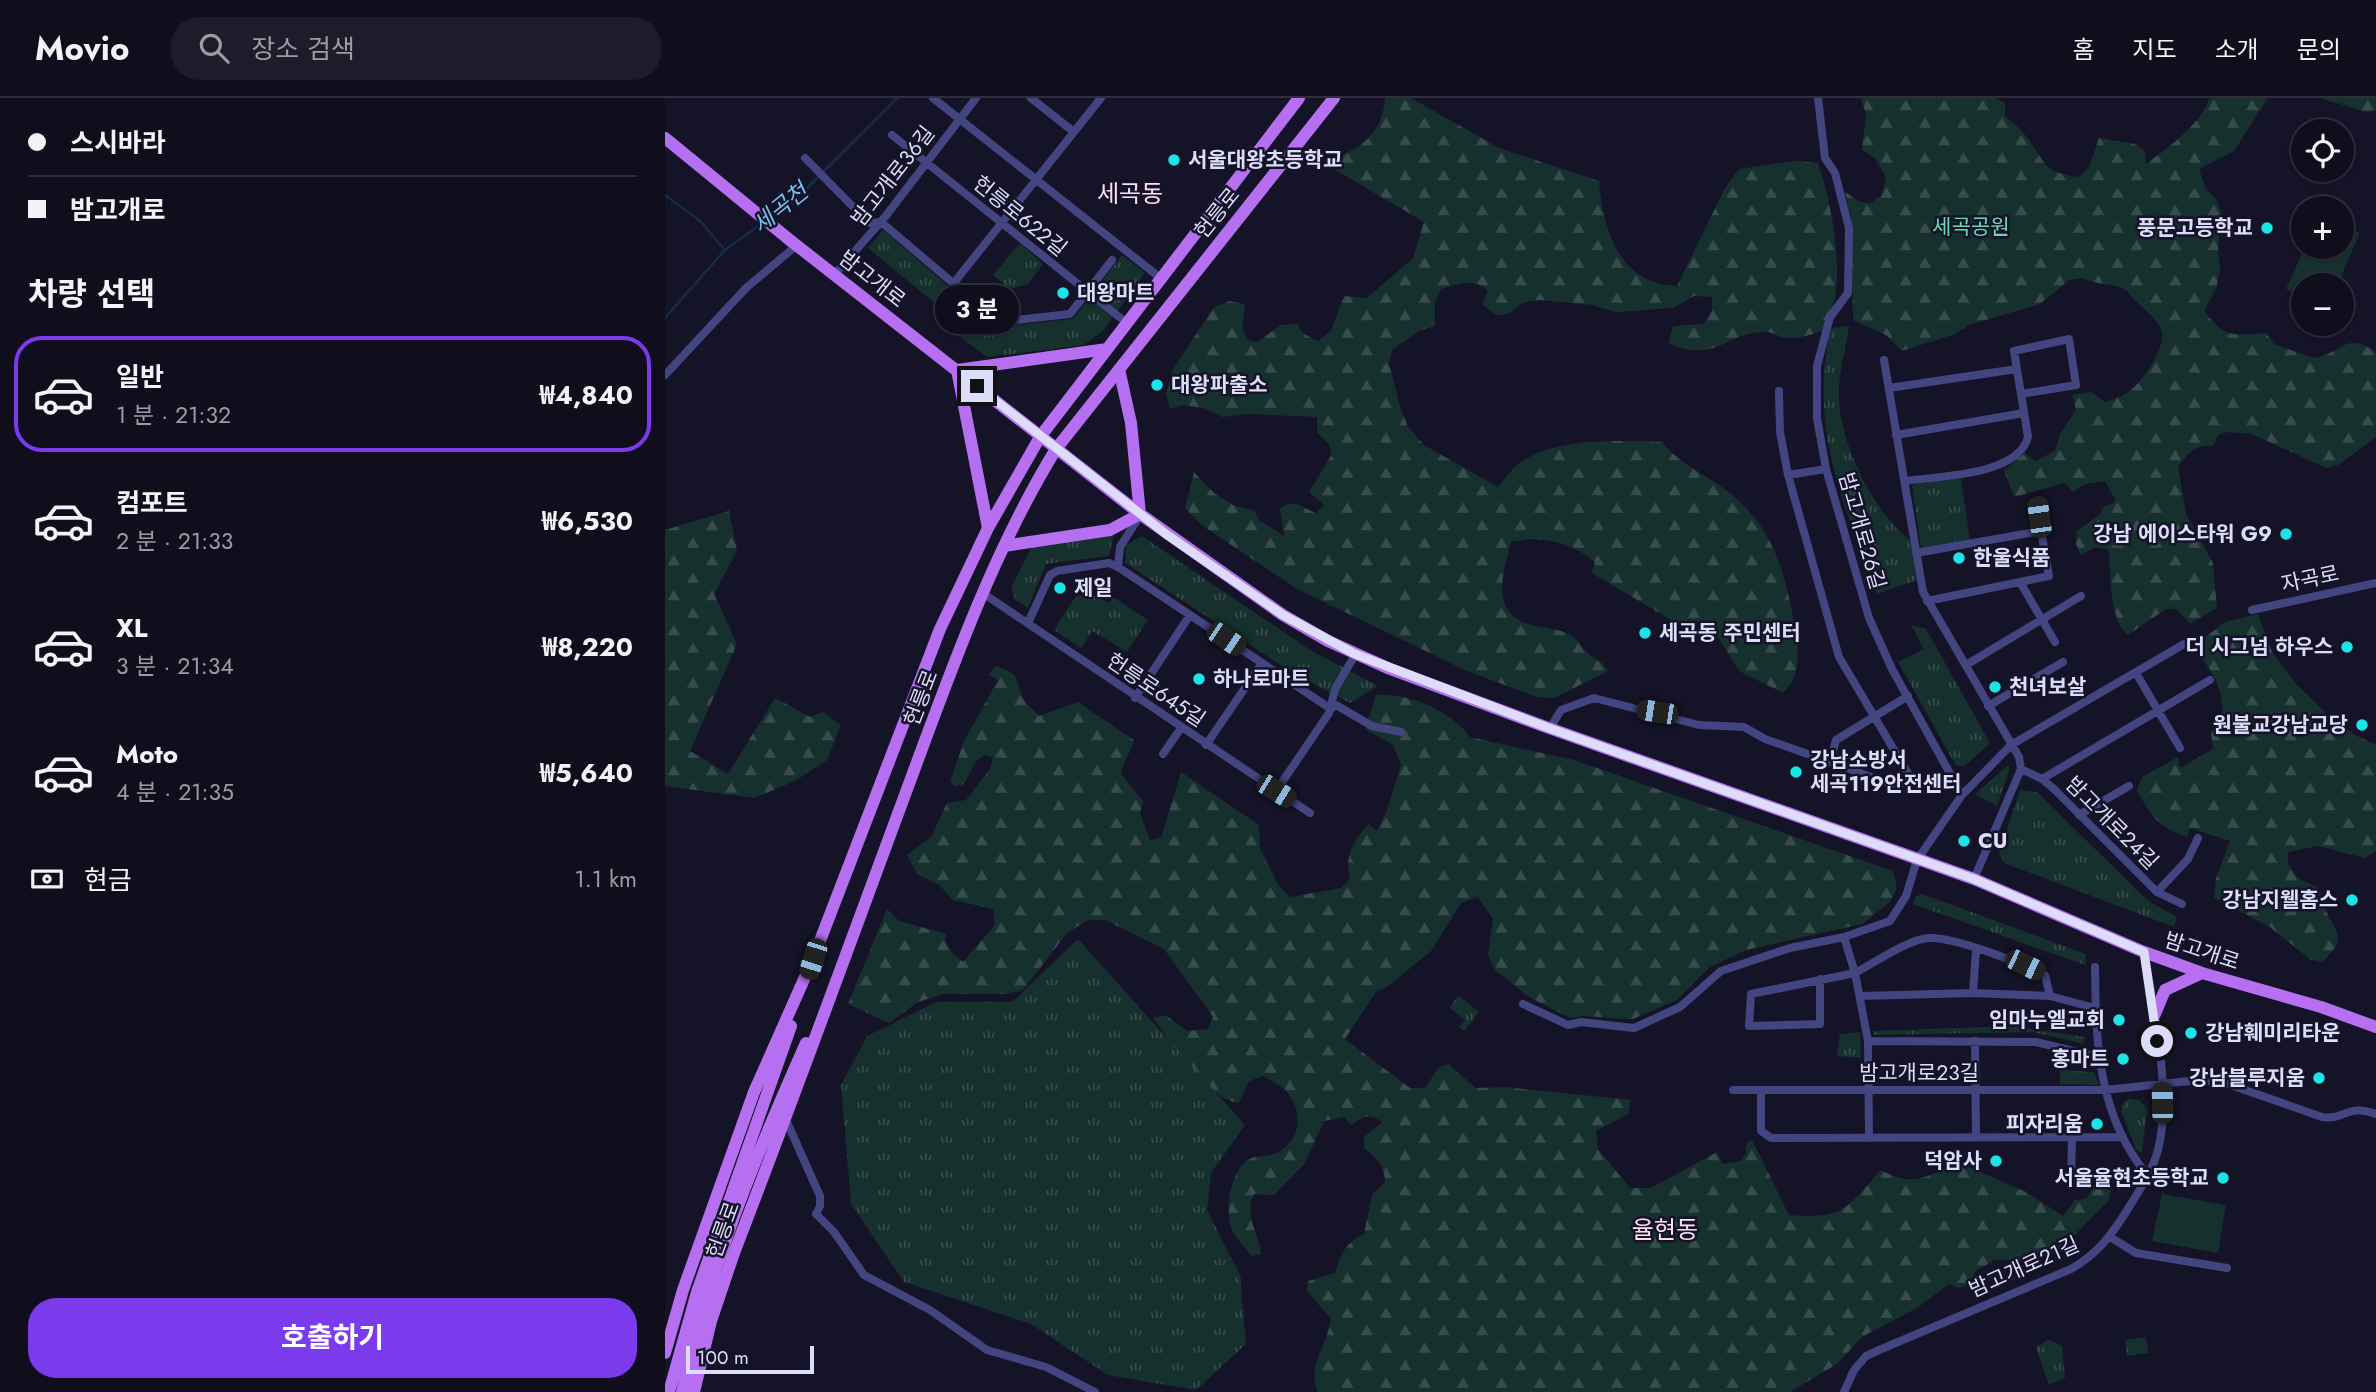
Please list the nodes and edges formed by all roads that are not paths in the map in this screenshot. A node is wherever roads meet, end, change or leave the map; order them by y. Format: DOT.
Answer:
graph roads {
  1 [pos="933,98"];
  2 [pos="976,98"];
  3 [pos="1031,98"];
  4 [pos="1101,98"];
  5 [pos="1300,98"];
  6 [pos="1334,98"];
  7 [pos="1818,98"];
  8 [pos="960,120"];
  9 [pos="1074,132"];
  10 [pos="892,135"];
  11 [pos="665,138"];
  12 [pos="805,158"];
  13 [pos="927,162"];
  14 [pos="1035,180"];
  15 [pos="881,222"];
  16 [pos="1001,223"];
  17 [pos="794,243"];
  18 [pos="1112,260"];
  19 [pos="834,275"];
  20 [pos="1163,280"];
  21 [pos="953,284"];
  22 [pos="1087,293"];
  23 [pos="1128,324"];
  24 [pos="1107,349"];
  25 [pos="1884,360"];
  26 [pos="1119,369"];
  27 [pos="2017,369"];
  28 [pos="957,370"];
  29 [pos="665,376"];
  30 [pos="1889,388"];
  31 [pos="1779,391"];
  32 [pos="2021,394"];
  33 [pos="2025,413"];
  34 [pos="1896,435"];
  35 [pos="1040,437"];
  36 [pos="1056,449"];
  37 [pos="1826,469"];
  38 [pos="1788,475"];
  39 [pos="1905,481"];
  40 [pos="2037,503"];
  41 [pos="1140,514"];
  42 [pos="988,528"];
  43 [pos="2041,531"];
  44 [pos="1004,546"];
  45 [pos="1916,553"];
  46 [pos="1118,567"];
  47 [pos="2020,582"];
  48 [pos="2376,586"];
  49 [pos="984,594"];
  50 [pos="2081,596"];
  51 [pos="1927,601"];
  52 [pos="2252,610"];
  53 [pos="1190,615"];
  54 [pos="2042,620"];
  55 [pos="1028,623"];
  56 [pos="2055,642"];
  57 [pos="2184,644"];
  58 [pos="1355,654"];
  59 [pos="2063,662"];
  60 [pos="1262,663"];
  61 [pos="1966,666"];
  62 [pos="2136,673"];
  63 [pos="2210,680"];
  64 [pos="1908,696"];
  65 [pos="1135,698"];
  66 [pos="1988,706"];
  67 [pos="1331,709"];
  68 [pos="2157,711"];
  69 [pos="1874,714"];
  70 [pos="1181,728"];
  71 [pos="1550,728"];
  72 [pos="1401,732"];
  73 [pos="1206,745"];
  74 [pos="2011,745"];
  75 [pos="2180,748"];
  76 [pos="1163,754"];
  77 [pos="1830,762"];
  78 [pos="2021,769"];
  79 [pos="2042,779"];
  80 [pos="2129,786"];
  81 [pos="1276,791"];
  82 [pos="1962,795"];
  83 [pos="1310,813"];
  84 [pos="2079,816"];
  85 [pos="2198,838"];
  86 [pos="1917,860"];
  87 [pos="1974,879"];
  88 [pos="2157,892"];
  89 [pos="2182,904"];
  90 [pos="1844,937"];
  91 [pos="1976,950"];
  92 [pos="2144,952"];
  93 [pos="813,959"];
  94 [pos="844,959"];
  95 [pos="2095,967"];
  96 [pos="1855,973"];
  97 [pos="2202,973"];
  98 [pos="1820,979"];
  99 [pos="1973,993"];
  100 [pos="1860,996"];
  101 [pos="2050,996"];
  102 [pos="1523,1004"];
  103 [pos="2095,1008"];
  104 [pos="2155,1014"];
  105 [pos="2376,1027"];
  106 [pos="1868,1041"];
  107 [pos="1975,1041"];
  108 [pos="2098,1057"];
  109 [pos="2161,1086"];
  110 [pos="1733,1090"];
  111 [pos="1868,1090"];
  112 [pos="1975,1090"];
  113 [pos="2105,1090"];
  114 [pos="1761,1091"];
  115 [pos="2376,1114"];
  116 [pos="786,1119"];
  117 [pos="2123,1137"];
  118 [pos="1869,1138"];
  119 [pos="1976,1138"];
  120 [pos="2072,1138"];
  121 [pos="2148,1176"];
  122 [pos="2071,1183"];
  123 [pos="2110,1237"];
  124 [pos="2227,1268"];
  125 [pos="665,1353"];
  126 [pos="669,1392"];
  127 [pos="682,1392"];
  128 [pos="694,1392"];
  129 [pos="1095,1392"];
  130 [pos="1844,1392"];
  1 -- 8 [label="street"];
  2 -- 8 [label="street, 밤고개로36길"];
  3 -- 9 [label="street"];
  4 -- 9 [label="street"];
  5 -- 20 [label="main road, 헌릉로"];
  6 -- 26 [label="main road, 헌릉로"];
  7 -- 37 [label="street, 밤고개로26길"];
  8 -- 13 [label="street, 밤고개로36길"];
  8 -- 14 [label="street"];
  9 -- 14 [label="street"];
  10 -- 13 [label="street, 헌릉로622길"];
  11 -- 17 [label="main road, 밤고개로"];
  12 -- 15 [label="street"];
  13 -- 15 [label="street, 밤고개로36길"];
  13 -- 16 [label="street, 헌릉로622길"];
  14 -- 16 [label="street"];
  14 -- 20 [label="street"];
  15 -- 19 [label="street, 밤고개로36길"];
  15 -- 21 [label="street"];
  16 -- 21 [label="street"];
  16 -- 22 [label="street, 헌릉로622길"];
  17 -- 19 [label="main road, 밤고개로"];
  17 -- 29 [label="street"];
  18 -- 22 [label="street"];
  19 -- 28 [label="main road, 밤고개로"];
  20 -- 23 [label="main road, 헌릉로"];
  21 -- 22 [label="street"];
  22 -- 23 [label="street, 헌릉로622길"];
  23 -- 24 [label="main road, 헌릉로"];
  24 -- 28 [label="main road"];
  24 -- 35 [label="main road, 헌릉로"];
  25 -- 30 [label="street"];
  26 -- 36 [label="main road, 헌릉로"];
  26 -- 41 [label="main road"];
  27 -- 30 [label="street"];
  27 -- 32 [label="street"];
  27 -- 32 [label="street"];
  28 -- 35 [label="main road, 밤고개로"];
  28 -- 42 [label="main road"];
  30 -- 34 [label="street"];
  31 -- 38 [label="street"];
  32 -- 33 [label="street"];
  33 -- 34 [label="street"];
  33 -- 39 [label="street"];
  34 -- 39 [label="street"];
  35 -- 36 [label="main road, 밤고개로"];
  35 -- 42 [label="main road, 헌릉로"];
  36 -- 41 [label="main road, 밤고개로"];
  36 -- 44 [label="main road, 헌릉로"];
  37 -- 38 [label="street"];
  37 -- 64 [label="street, 밤고개로26길"];
  38 -- 69 [label="street"];
  39 -- 45 [label="street"];
  40 -- 43 [label="street"];
  41 -- 44 [label="main road"];
  41 -- 46 [label="street"];
  41 -- 58 [label="main road, 밤고개로"];
  42 -- 93 [label="main road, 헌릉로"];
  43 -- 45 [label="street"];
  43 -- 47 [label="street"];
  44 -- 49 [label="main road, 헌릉로"];
  45 -- 51 [label="street"];
  46 -- 53 [label="street"];
  46 -- 55 [label="street"];
  47 -- 51 [label="street"];
  47 -- 54 [label="street"];
  48 -- 52 [label="street, 자곡로"];
  49 -- 55 [label="street, 헌릉로645길"];
  49 -- 94 [label="main road, 헌릉로"];
  50 -- 54 [label="street"];
  51 -- 61 [label="street"];
  53 -- 60 [label="street"];
  53 -- 65 [label="street"];
  54 -- 56 [label="street"];
  54 -- 61 [label="street"];
  55 -- 65 [label="street, 헌릉로645길"];
  57 -- 62 [label="street"];
  58 -- 67 [label="street"];
  58 -- 71 [label="main road, 밤고개로"];
  59 -- 66 [label="street"];
  60 -- 67 [label="street"];
  60 -- 73 [label="street"];
  61 -- 66 [label="street"];
  62 -- 68 [label="street"];
  62 -- 74 [label="street"];
  63 -- 68 [label="street, 밤고개로24길"];
  64 -- 69 [label="street"];
  64 -- 82 [label="street, 밤고개로26길"];
  65 -- 70 [label="street, 헌릉로645길"];
  66 -- 74 [label="street"];
  67 -- 72 [label="street"];
  67 -- 81 [label="street"];
  68 -- 75 [label="street"];
  68 -- 79 [label="street, 밤고개로24길"];
  69 -- 77 [label="street"];
  69 -- 77 [label="street"];
  70 -- 73 [label="street, 헌릉로645길"];
  70 -- 76 [label="street"];
  71 -- 77 [label="street"];
  71 -- 86 [label="main road, 밤고개로"];
  73 -- 81 [label="street, 헌릉로645길"];
  74 -- 78 [label="street"];
  74 -- 82 [label="street"];
  78 -- 79 [label="street, 밤고개로24길"];
  78 -- 87 [label="street"];
  79 -- 84 [label="street, 밤고개로24길"];
  80 -- 84 [label="street"];
  81 -- 83 [label="street, 헌릉로645길"];
  82 -- 86 [label="street"];
  84 -- 88 [label="street, 밤고개로24길"];
  85 -- 88 [label="street, 밤고개로24길"];
  86 -- 87 [label="main road, 밤고개로"];
  86 -- 90 [label="street"];
  87 -- 92 [label="main road, 밤고개로"];
  88 -- 89 [label="street, 밤고개로24길"];
  90 -- 96 [label="street"];
  90 -- 102 [label="street"];
  91 -- 96 [label="street"];
  91 -- 99 [label="street"];
  91 -- 101 [label="street"];
  92 -- 97 [label="main road, 밤고개로"];
  92 -- 104 [label="street, 밤고개로21길"];
  93 -- 125 [label="main road, 헌릉로"];
  93 -- 126 [label="main road"];
  94 -- 116 [label="main road, 헌릉로"];
  94 -- 127 [label="main road"];
  95 -- 103 [label="street"];
  96 -- 98 [label="street"];
  96 -- 100 [label="street"];
  97 -- 104 [label="main road"];
  97 -- 105 [label="main road, 밤고개로"];
  98 -- 98 [label="street"];
  99 -- 100 [label="street"];
  99 -- 101 [label="street"];
  100 -- 106 [label="street"];
  101 -- 103 [label="street"];
  103 -- 108 [label="street"];
  104 -- 109 [label="street, 밤고개로21길"];
  106 -- 107 [label="street, 밤고개로23길"];
  106 -- 111 [label="street"];
  107 -- 108 [label="street, 밤고개로23길"];
  107 -- 112 [label="street"];
  108 -- 113 [label="street"];
  109 -- 113 [label="street, 밤고개로23길"];
  109 -- 115 [label="street, 밤고개로23길"];
  109 -- 121 [label="street, 밤고개로21길"];
  110 -- 114 [label="street, 밤고개로23길"];
  111 -- 112 [label="street, 밤고개로23길"];
  111 -- 114 [label="street, 밤고개로23길"];
  111 -- 118 [label="street"];
  112 -- 113 [label="street, 밤고개로23길"];
  112 -- 119 [label="street"];
  113 -- 117 [label="street"];
  114 -- 118 [label="street"];
  116 -- 128 [label="main road, 헌릉로"];
  116 -- 129 [label="street"];
  117 -- 120 [label="street"];
  117 -- 121 [label="street"];
  118 -- 119 [label="street"];
  119 -- 120 [label="street"];
  120 -- 122 [label="street"];
  121 -- 123 [label="street, 밤고개로21길"];
  123 -- 124 [label="street"];
  123 -- 130 [label="street, 밤고개로21길"];
}
